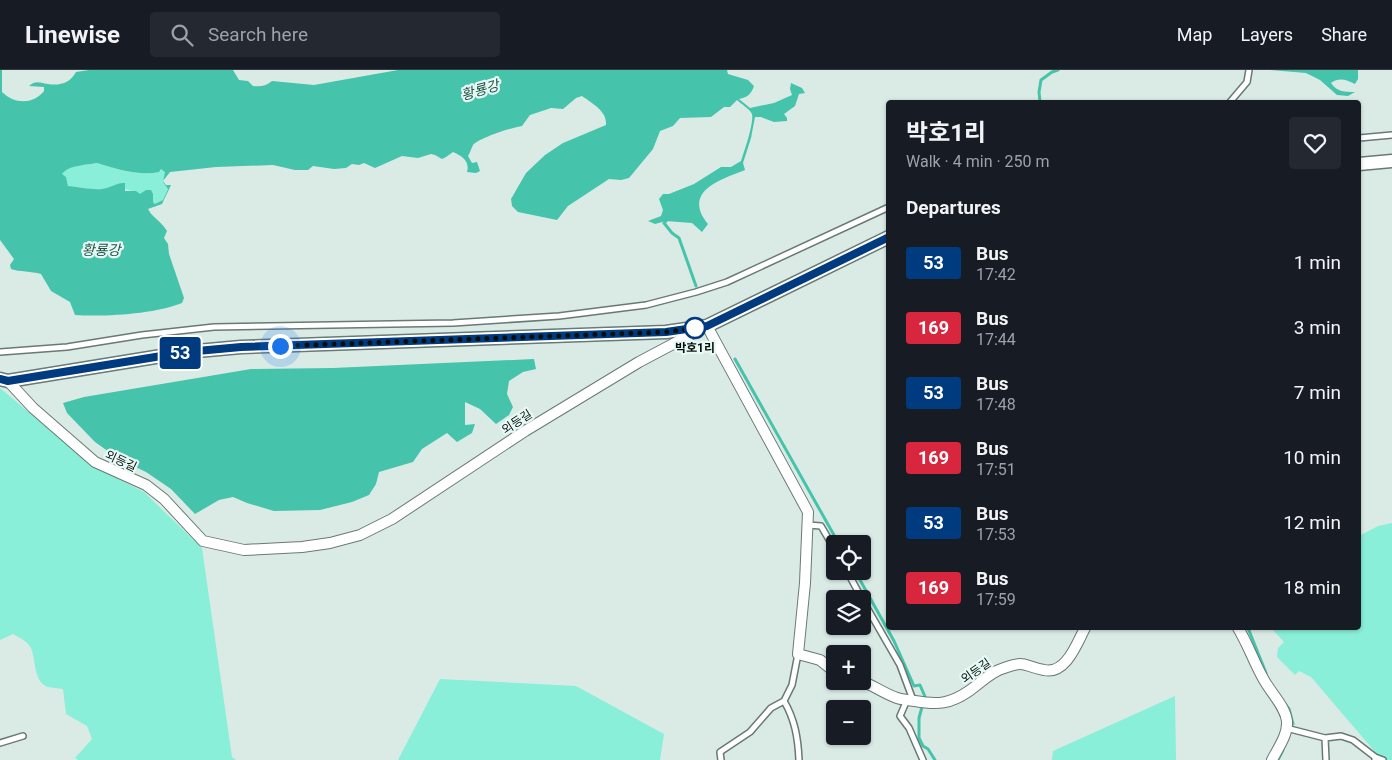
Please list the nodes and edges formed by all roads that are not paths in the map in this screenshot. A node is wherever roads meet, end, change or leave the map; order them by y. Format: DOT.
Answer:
graph roads {
  1 [pos="1249,70"];
  2 [pos="1232,100"];
  3 [pos="1392,135"];
  4 [pos="1361,138"];
  5 [pos="1392,161"];
  6 [pos="1361,164"];
  7 [pos="886,208"];
  8 [pos="886,238"];
  9 [pos="707,326"];
  10 [pos="0,352"];
  11 [pos="4,380"];
  12 [pos="808,524"];
  13 [pos="827,535"];
  14 [pos="871,615"];
  15 [pos="1084,630"];
  16 [pos="1239,630"];
  17 [pos="798,654"];
  18 [pos="826,665"];
  19 [pos="871,686"];
  20 [pos="910,700"];
  21 [pos="784,701"];
  22 [pos="1286,728"];
  23 [pos="24,736"];
  24 [pos="1325,738"];
  25 [pos="0,743"];
  26 [pos="1375,759"];
  27 [pos="721,760"];
  28 [pos="799,760"];
  29 [pos="923,760"];
  30 [pos="1272,760"];
  31 [pos="1326,760"];
  32 [pos="1383,760"];
  1 -- 2 [label="lane"];
  3 -- 4 [label="lane"];
  5 -- 6 [label="street"];
  7 -- 10 [label="lane"];
  8 -- 9 [label="street"];
  9 -- 11 [label="street"];
  9 -- 11 [label="street, 외등길"];
  9 -- 12 [label="street"];
  12 -- 13 [label="lane"];
  12 -- 17 [label="street"];
  14 -- 20 [label="lane"];
  15 -- 20 [label="street, 외등길"];
  16 -- 22 [label="street"];
  17 -- 18 [label="street"];
  17 -- 21 [label="lane"];
  19 -- 20 [label="street, 외등길"];
  20 -- 29 [label="lane"];
  21 -- 27 [label="lane"];
  21 -- 28 [label="lane"];
  22 -- 24 [label="lane"];
  22 -- 30 [label="street"];
  23 -- 25 [label="lane"];
  24 -- 26 [label="lane"];
  24 -- 31 [label="lane"];
  26 -- 32 [label="lane"];
}
